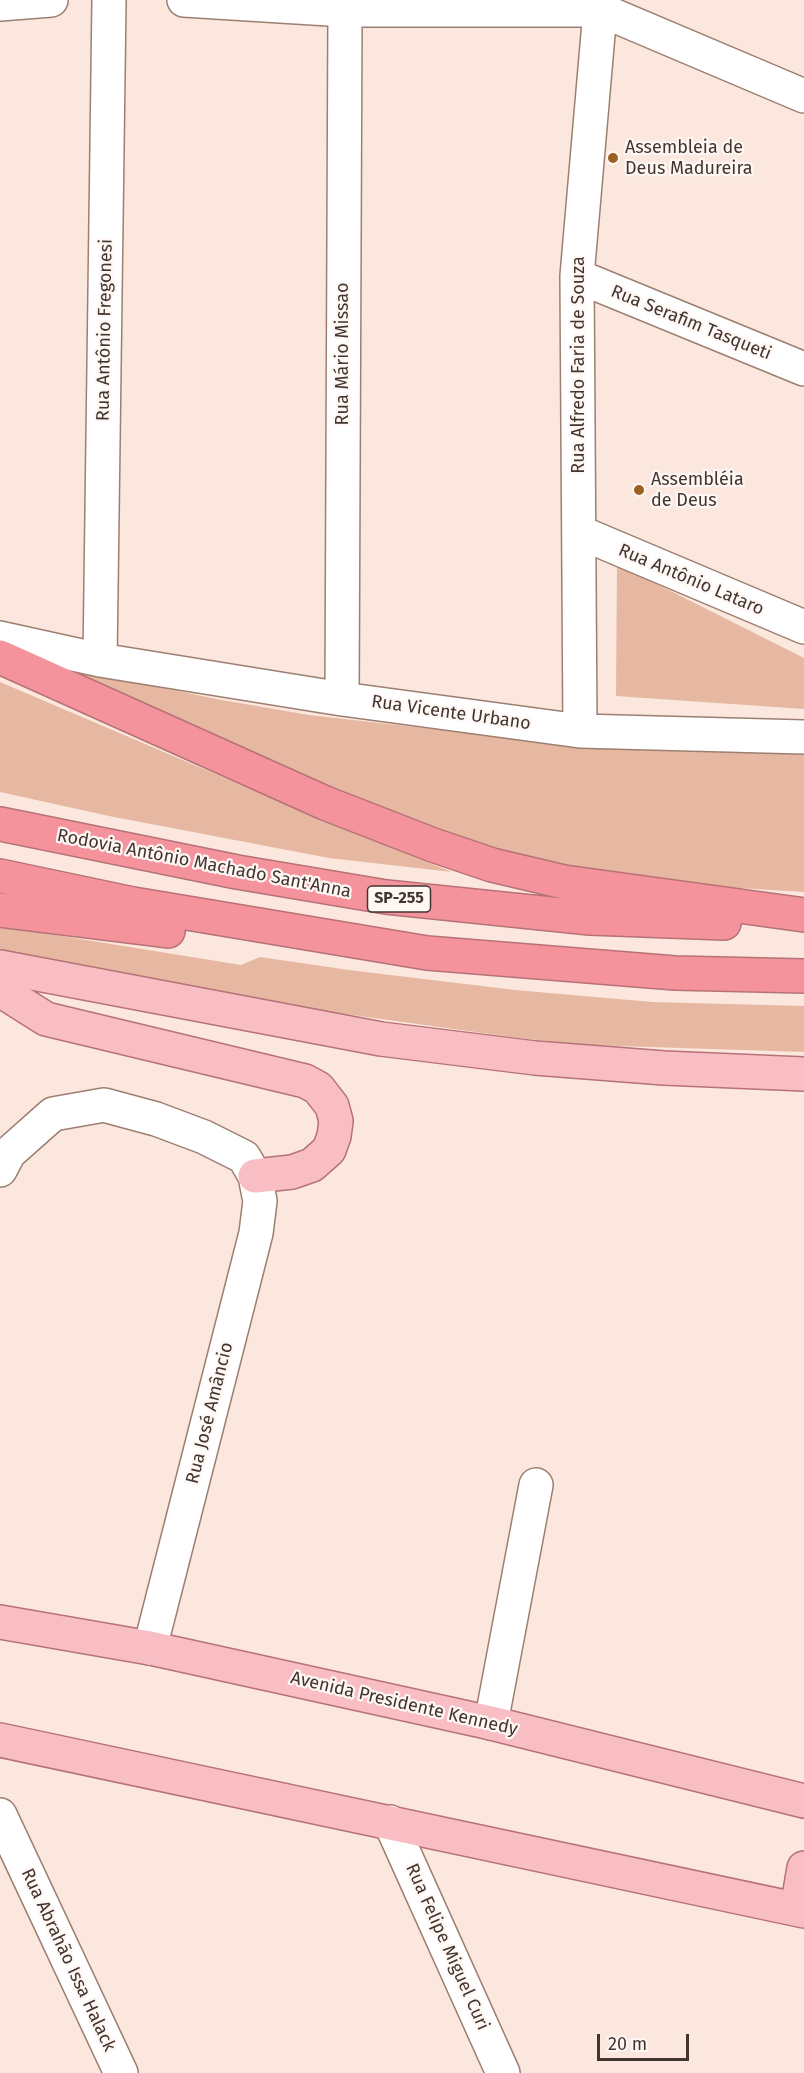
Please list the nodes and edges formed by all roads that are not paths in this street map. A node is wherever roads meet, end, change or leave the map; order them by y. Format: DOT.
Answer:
graph roads {
  1 [pos="51,0"];
  2 [pos="109,0"];
  3 [pos="184,0"];
  4 [pos="0,4"];
  5 [pos="601,5"];
  6 [pos="345,10"];
  7 [pos="804,96"];
  8 [pos="577,276"];
  9 [pos="804,369"];
  10 [pos="579,532"];
  11 [pos="804,627"];
  12 [pos="0,638"];
  13 [pos="0,657"];
  14 [pos="100,660"];
  15 [pos="342,699"];
  16 [pos="580,731"];
  17 [pos="804,737"];
  18 [pos="0,824"];
  19 [pos="0,876"];
  20 [pos="0,910"];
  21 [pos="804,915"];
  22 [pos="804,927"];
  23 [pos="427,953"];
  24 [pos="0,967"];
  25 [pos="804,976"];
  26 [pos="0,990"];
  27 [pos="804,1074"];
  28 [pos="0,1170"];
  29 [pos="255,1176"];
  30 [pos="536,1485"];
  31 [pos="0,1622"];
  32 [pos="150,1648"];
  33 [pos="492,1723"];
  34 [pos="0,1740"];
  35 [pos="804,1801"];
  36 [pos="0,1815"];
  37 [pos="390,1822"];
  38 [pos="804,1868"];
  39 [pos="802,1915"];
  40 [pos="121,2073"];
  41 [pos="504,2073"];
  1 -- 4 [label="street"];
  2 -- 14 [label="street, Rua Antônio Fregonesi"];
  3 -- 6 [label="street"];
  5 -- 6 [label="street"];
  5 -- 7 [label="street"];
  5 -- 8 [label="street, Rua Alfredo Faria de Souza"];
  6 -- 15 [label="street, Rua Mário Missao"];
  8 -- 9 [label="street, Rua Serafim Tasqueti"];
  8 -- 10 [label="street, Rua Alfredo Faria de Souza"];
  10 -- 11 [label="street, Rua Antônio Lataro"];
  10 -- 16 [label="street, Rua Alfredo Faria de Souza"];
  12 -- 14 [label="street, Rua Vicente Urbano"];
  13 -- 21 [label="highway"];
  14 -- 15 [label="street, Rua Vicente Urbano"];
  15 -- 16 [label="street, Rua Vicente Urbano"];
  16 -- 17 [label="street, Rua Vicente Urbano"];
  18 -- 22 [label="highway, Rodovia Antônio Machado Sant'Anna / SP-255"];
  19 -- 23 [label="highway"];
  20 -- 23 [label="highway"];
  23 -- 25 [label="highway"];
  24 -- 27 [label="main road"];
  26 -- 29 [label="main road"];
  28 -- 29 [label="street"];
  29 -- 32 [label="street, Rua José Amâncio"];
  30 -- 33 [label="street"];
  31 -- 32 [label="main road, Avenida Presidente Kennedy"];
  32 -- 33 [label="main road, Avenida Presidente Kennedy"];
  33 -- 35 [label="main road, Avenida Presidente Kennedy"];
  34 -- 37 [label="main road"];
  36 -- 40 [label="street, Rua Abrahão Issa Halack"];
  37 -- 39 [label="main road"];
  37 -- 41 [label="street, Rua Felipe Miguel Curi"];
  38 -- 39 [label="main road"];
}
